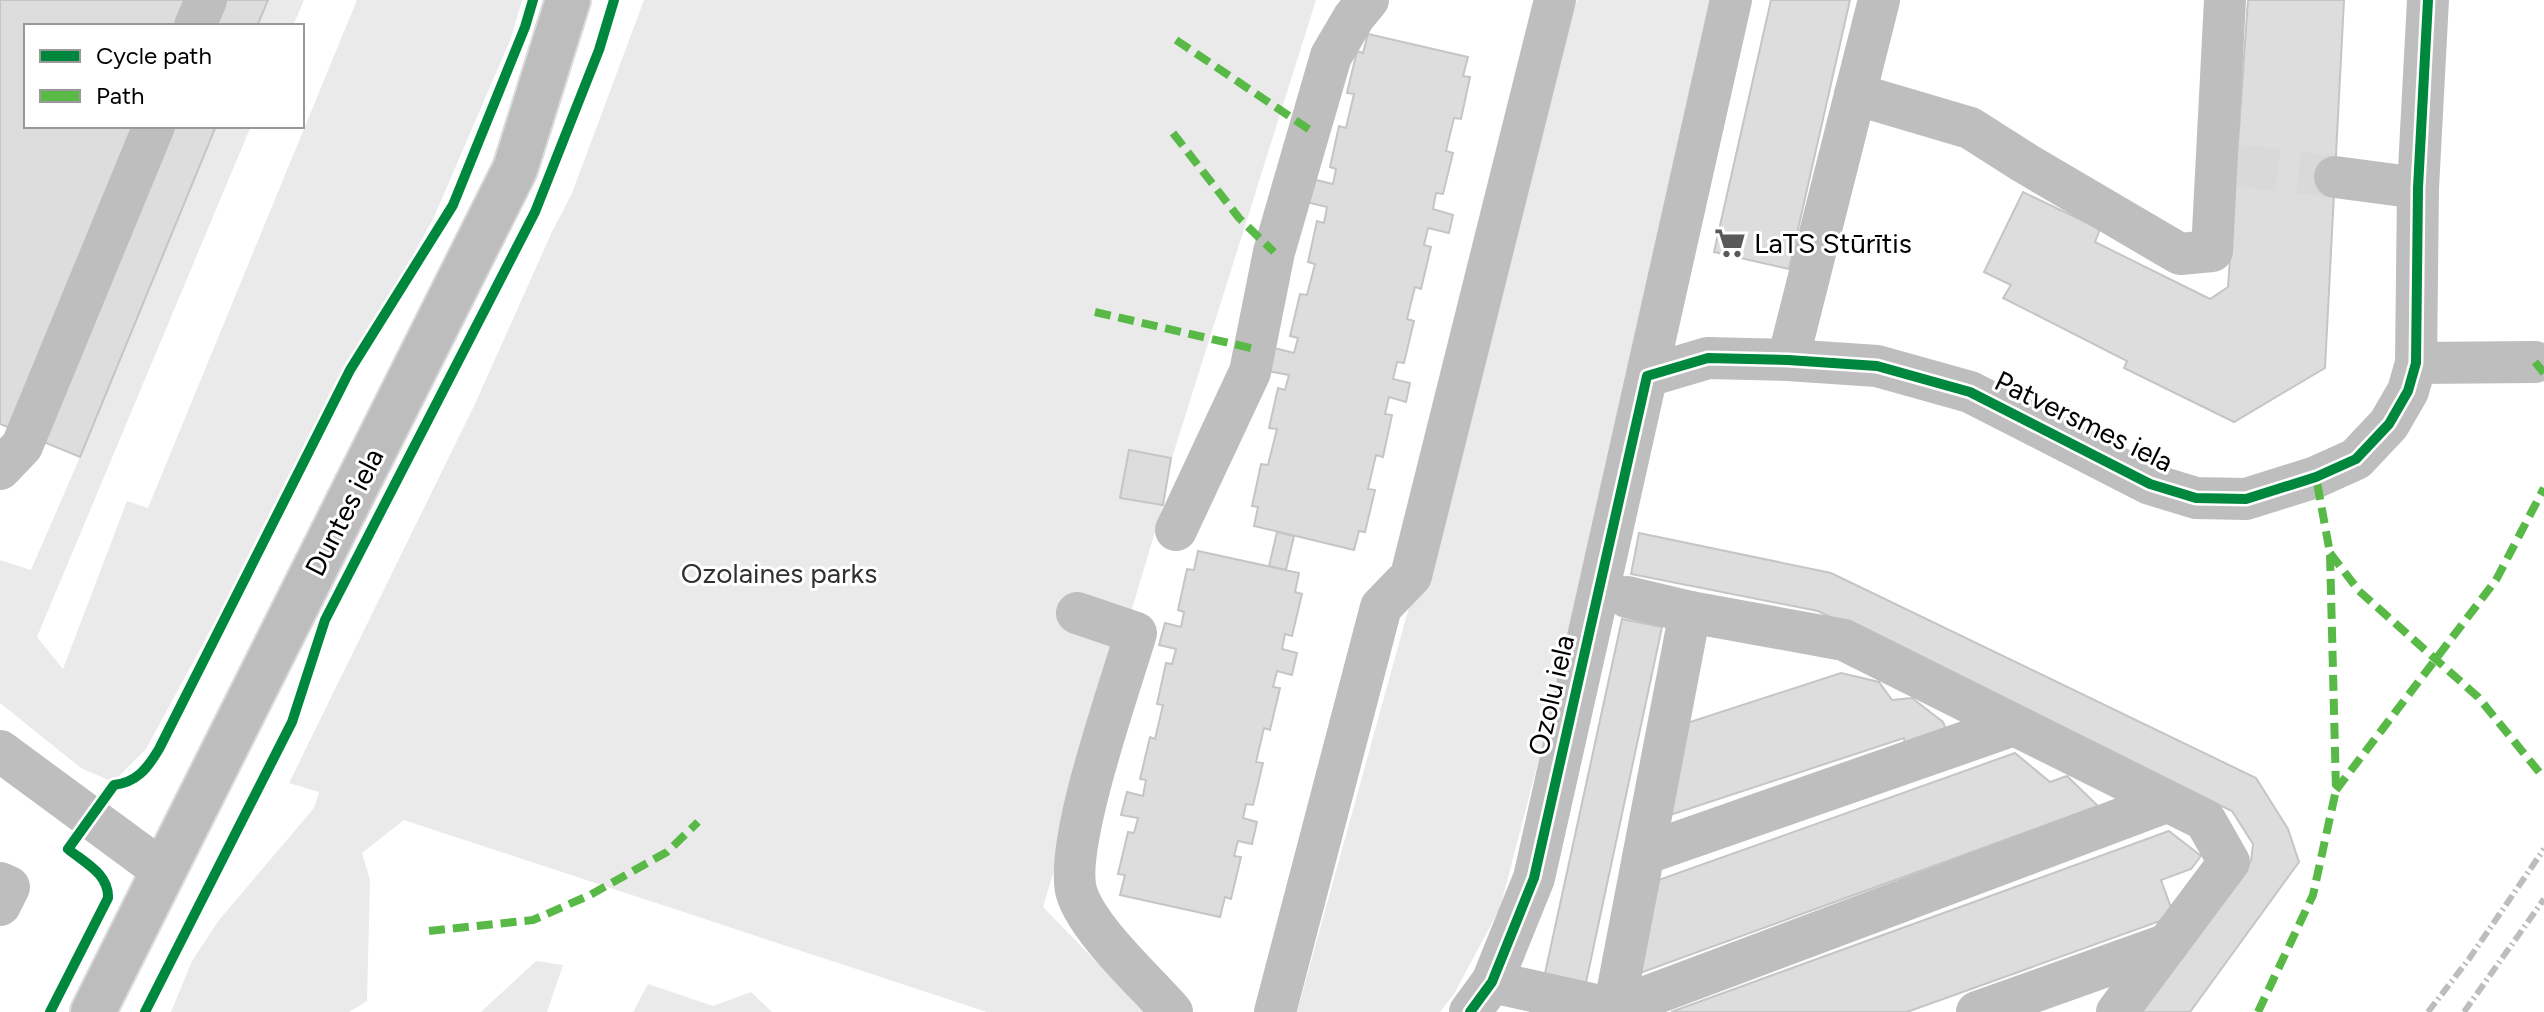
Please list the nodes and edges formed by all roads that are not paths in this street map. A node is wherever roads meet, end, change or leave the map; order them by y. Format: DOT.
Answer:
graph roads {
  1 [pos="206,0"];
  2 [pos="568,0"];
  3 [pos="1368,0"];
  4 [pos="1555,0"];
  5 [pos="1731,0"];
  6 [pos="1879,0"];
  7 [pos="2225,0"];
  8 [pos="2428,0"];
  9 [pos="196,24"];
  10 [pos="1855,94"];
  11 [pos="153,128"];
  12 [pos="2335,177"];
  13 [pos="2418,188"];
  14 [pos="1788,360"];
  15 [pos="2535,362"];
  16 [pos="2416,363"];
  17 [pos="1647,376"];
  18 [pos="0,469"];
  19 [pos="1176,530"];
  20 [pos="1627,597"];
  21 [pos="1690,612"];
  22 [pos="1077,613"];
  23 [pos="2014,725"];
  24 [pos="0,751"];
  25 [pos="2166,802"];
  26 [pos="1644,854"];
  27 [pos="163,871"];
  28 [pos="2168,944"];
  29 [pos="1481,997"];
  30 [pos="1614,1009"];
  31 [pos="93,1012"];
  32 [pos="1172,1012"];
  33 [pos="1275,1012"];
  34 [pos="1977,1012"];
  35 [pos="2117,1012"];
  1 -- 9 [label="street"];
  2 -- 27 [label="main road, Duntes iela"];
  3 -- 19 [label="street"];
  4 -- 33 [label="street"];
  5 -- 17 [label="street, Ozolu iela"];
  6 -- 10 [label="street"];
  7 -- 10 [label="street"];
  8 -- 13 [label="street, Patversmes iela"];
  10 -- 14 [label="street"];
  11 -- 18 [label="street"];
  12 -- 13 [label="street"];
  13 -- 16 [label="street, Patversmes iela"];
  14 -- 16 [label="street, Patversmes iela"];
  14 -- 17 [label="street, Patversmes iela"];
  15 -- 16 [label="street"];
  17 -- 29 [label="street, Ozolu iela"];
  20 -- 21 [label="street"];
  21 -- 23 [label="street"];
  21 -- 26 [label="street"];
  22 -- 32 [label="street"];
  23 -- 25 [label="street"];
  23 -- 26 [label="street"];
  24 -- 27 [label="street"];
  25 -- 28 [label="street"];
  25 -- 30 [label="street"];
  26 -- 30 [label="street"];
  27 -- 31 [label="main road, Duntes iela"];
  28 -- 34 [label="street"];
  28 -- 35 [label="street"];
  29 -- 30 [label="street"];
}
